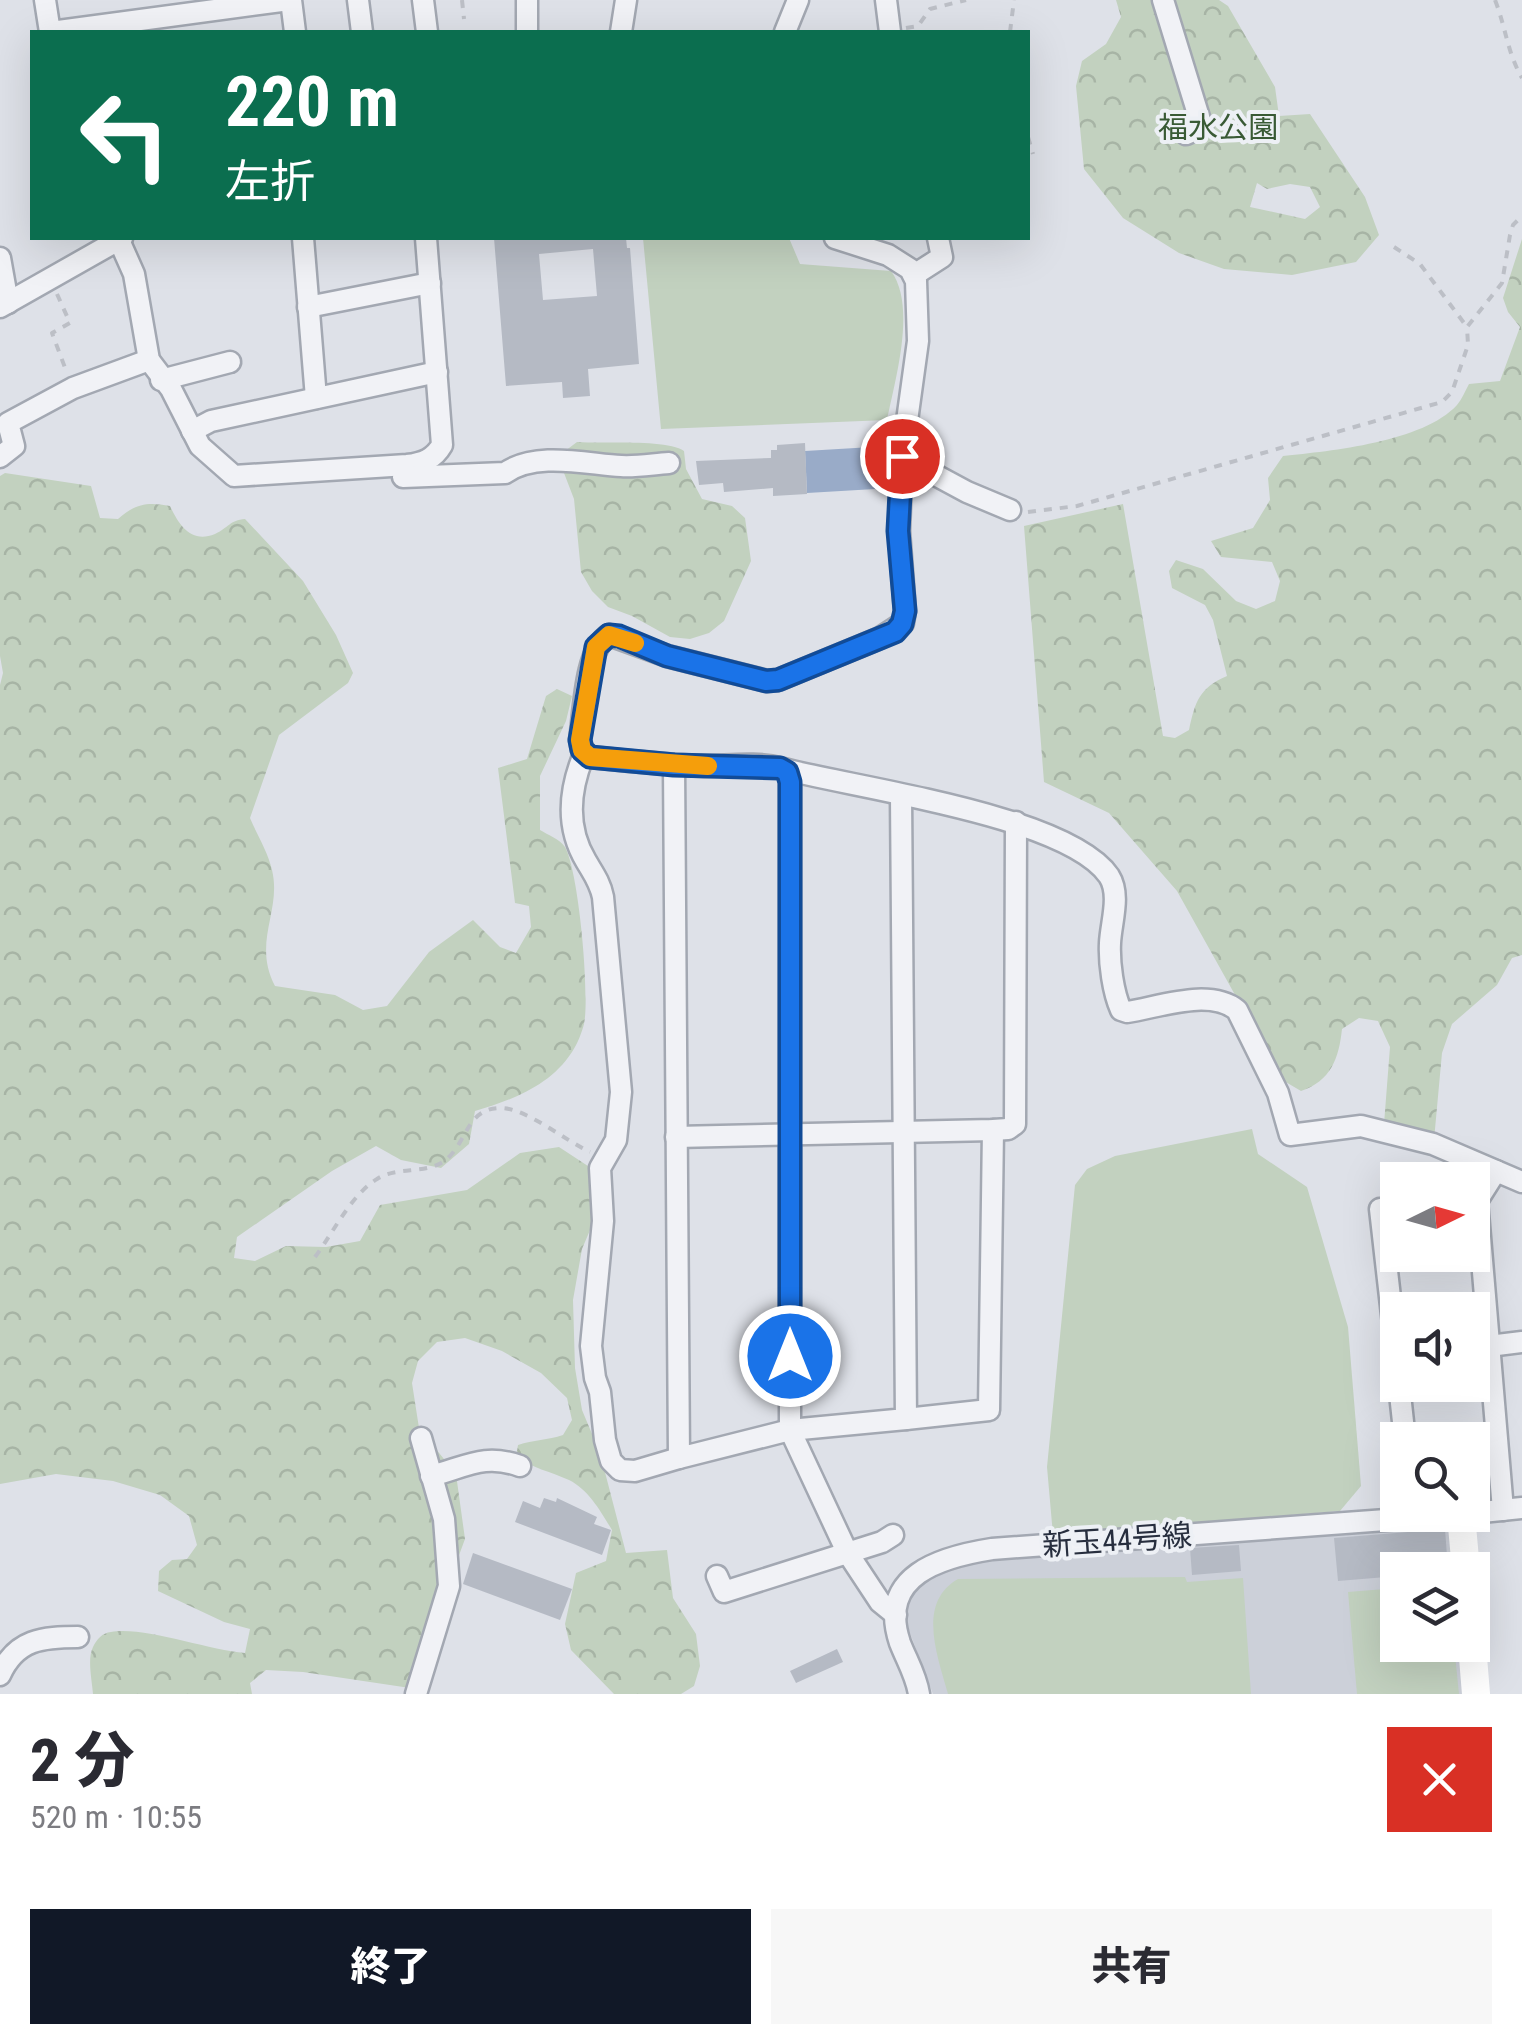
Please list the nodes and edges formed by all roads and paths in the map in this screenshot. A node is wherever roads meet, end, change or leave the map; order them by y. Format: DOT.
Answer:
graph roads {
  1 [pos="45,0"];
  2 [pos="290,0"];
  3 [pos="358,0"];
  4 [pos="423,0"];
  5 [pos="462,0"];
  6 [pos="527,0"];
  7 [pos="626,0"];
  8 [pos="798,0"];
  9 [pos="886,0"];
  10 [pos="966,0"];
  11 [pos="1014,0"];
  12 [pos="1163,0"];
  13 [pos="1495,0"];
  14 [pos="464,19"];
  15 [pos="51,30"];
  16 [pos="66,30"];
  17 [pos="295,30"];
  18 [pos="362,30"];
  19 [pos="427,30"];
  20 [pos="527,30"];
  21 [pos="621,30"];
  22 [pos="786,30"];
  23 [pos="890,30"];
  24 [pos="896,30"];
  25 [pos="1010,30"];
  26 [pos="1522,78"];
  27 [pos="1186,134"];
  28 [pos="1030,144"];
  29 [pos="1033,154"];
  30 [pos="1522,216"];
  31 [pos="117,240"];
  32 [pos="121,240"];
  33 [pos="303,240"];
  34 [pos="426,240"];
  35 [pos="841,240"];
  36 [pos="938,240"];
  37 [pos="1394,247"];
  38 [pos="0,258"];
  39 [pos="914,275"];
  40 [pos="51,280"];
  41 [pos="430,283"];
  42 [pos="4,305"];
  43 [pos="308,307"];
  44 [pos="1468,326"];
  45 [pos="149,360"];
  46 [pos="230,362"];
  47 [pos="436,372"];
  48 [pos="161,380"];
  49 [pos="73,388"];
  50 [pos="316,398"];
  51 [pos="192,431"];
  52 [pos="902,456"];
  53 [pos="0,457"];
  54 [pos="669,463"];
  55 [pos="370,468"];
  56 [pos="1010,510"];
  57 [pos="585,752"];
  58 [pos="674,765"];
  59 [pos="787,772"];
  60 [pos="902,796"];
  61 [pos="1016,822"];
  62 [pos="994,1130"];
  63 [pos="906,1131"];
  64 [pos="790,1132"];
  65 [pos="676,1136"];
  66 [pos="603,1159"];
  67 [pos="1496,1171"];
  68 [pos="1490,1180"];
  69 [pos="1522,1182"];
  70 [pos="315,1257"];
  71 [pos="1522,1342"];
  72 [pos="1490,1346"];
  73 [pos="1490,1353"];
  74 [pos="906,1419"];
  75 [pos="790,1430"];
  76 [pos="421,1438"];
  77 [pos="679,1458"];
  78 [pos="520,1466"];
  79 [pos="431,1476"];
  80 [pos="1512,1509"];
  81 [pos="1380,1519"];
  82 [pos="893,1534"];
  83 [pos="847,1552"];
  84 [pos="717,1576"];
  85 [pos="896,1615"];
  86 [pos="78,1637"];
  87 [pos="1473,1662"];
  88 [pos="0,1675"];
  89 [pos="416,1694"];
  90 [pos="918,1694"];
  91 [pos="1476,1694"];
  1 -- 15 [label="street"];
  2 -- 16 [label="street"];
  2 -- 17 [label="street"];
  3 -- 18 [label="street"];
  4 -- 19 [label="street"];
  5 -- 14 [label="path"];
  6 -- 20 [label="street"];
  7 -- 21 [label="street"];
  8 -- 22 [label="street"];
  9 -- 23 [label="street"];
  10 -- 24 [label="path"];
  11 -- 25 [label="path"];
  12 -- 27 [label="street"];
  13 -- 26 [label="path"];
  28 -- 29 [label="path"];
  30 -- 44 [label="path"];
  31 -- 40 [label="street"];
  32 -- 45 [label="street"];
  33 -- 43 [label="street"];
  34 -- 41 [label="street"];
  35 -- 39 [label="street"];
  36 -- 39 [label="street"];
  37 -- 44 [label="path"];
  38 -- 42 [label="street"];
  39 -- 52 [label="street"];
  40 -- 42 [label="street"];
  40 -- 49 [label="path"];
  41 -- 43 [label="street"];
  41 -- 47 [label="street"];
  43 -- 50 [label="street"];
  44 -- 56 [label="path"];
  45 -- 48 [label="street"];
  45 -- 49 [label="street"];
  46 -- 48 [label="street"];
  47 -- 50 [label="street"];
  47 -- 55 [label="street"];
  48 -- 51 [label="street"];
  49 -- 53 [label="street"];
  50 -- 51 [label="street"];
  51 -- 55 [label="street"];
  52 -- 56 [label="street"];
  52 -- 57 [label="street"];
  54 -- 55 [label="street"];
  57 -- 58 [label="street"];
  57 -- 66 [label="street"];
  58 -- 59 [label="street"];
  58 -- 65 [label="street"];
  59 -- 60 [label="street"];
  59 -- 64 [label="street"];
  60 -- 61 [label="street"];
  60 -- 63 [label="street"];
  61 -- 62 [label="street"];
  61 -- 67 [label="street"];
  62 -- 63 [label="street"];
  62 -- 74 [label="street"];
  63 -- 64 [label="street"];
  63 -- 74 [label="street"];
  64 -- 65 [label="street"];
  64 -- 75 [label="street"];
  65 -- 77 [label="street"];
  66 -- 70 [label="path"];
  66 -- 77 [label="street"];
  67 -- 68 [label="street"];
  67 -- 69 [label="street"];
  71 -- 72 [label="street"];
  73 -- 80 [label="street"];
  74 -- 75 [label="street"];
  75 -- 77 [label="street"];
  75 -- 83 [label="street"];
  76 -- 79 [label="street"];
  78 -- 79 [label="street"];
  79 -- 89 [label="street"];
  81 -- 85 [label="street, 新玉44号線"];
  82 -- 83 [label="street"];
  83 -- 84 [label="street"];
  83 -- 85 [label="street"];
  85 -- 90 [label="street"];
  86 -- 88 [label="street"];
  87 -- 91 [label="street"];
}
